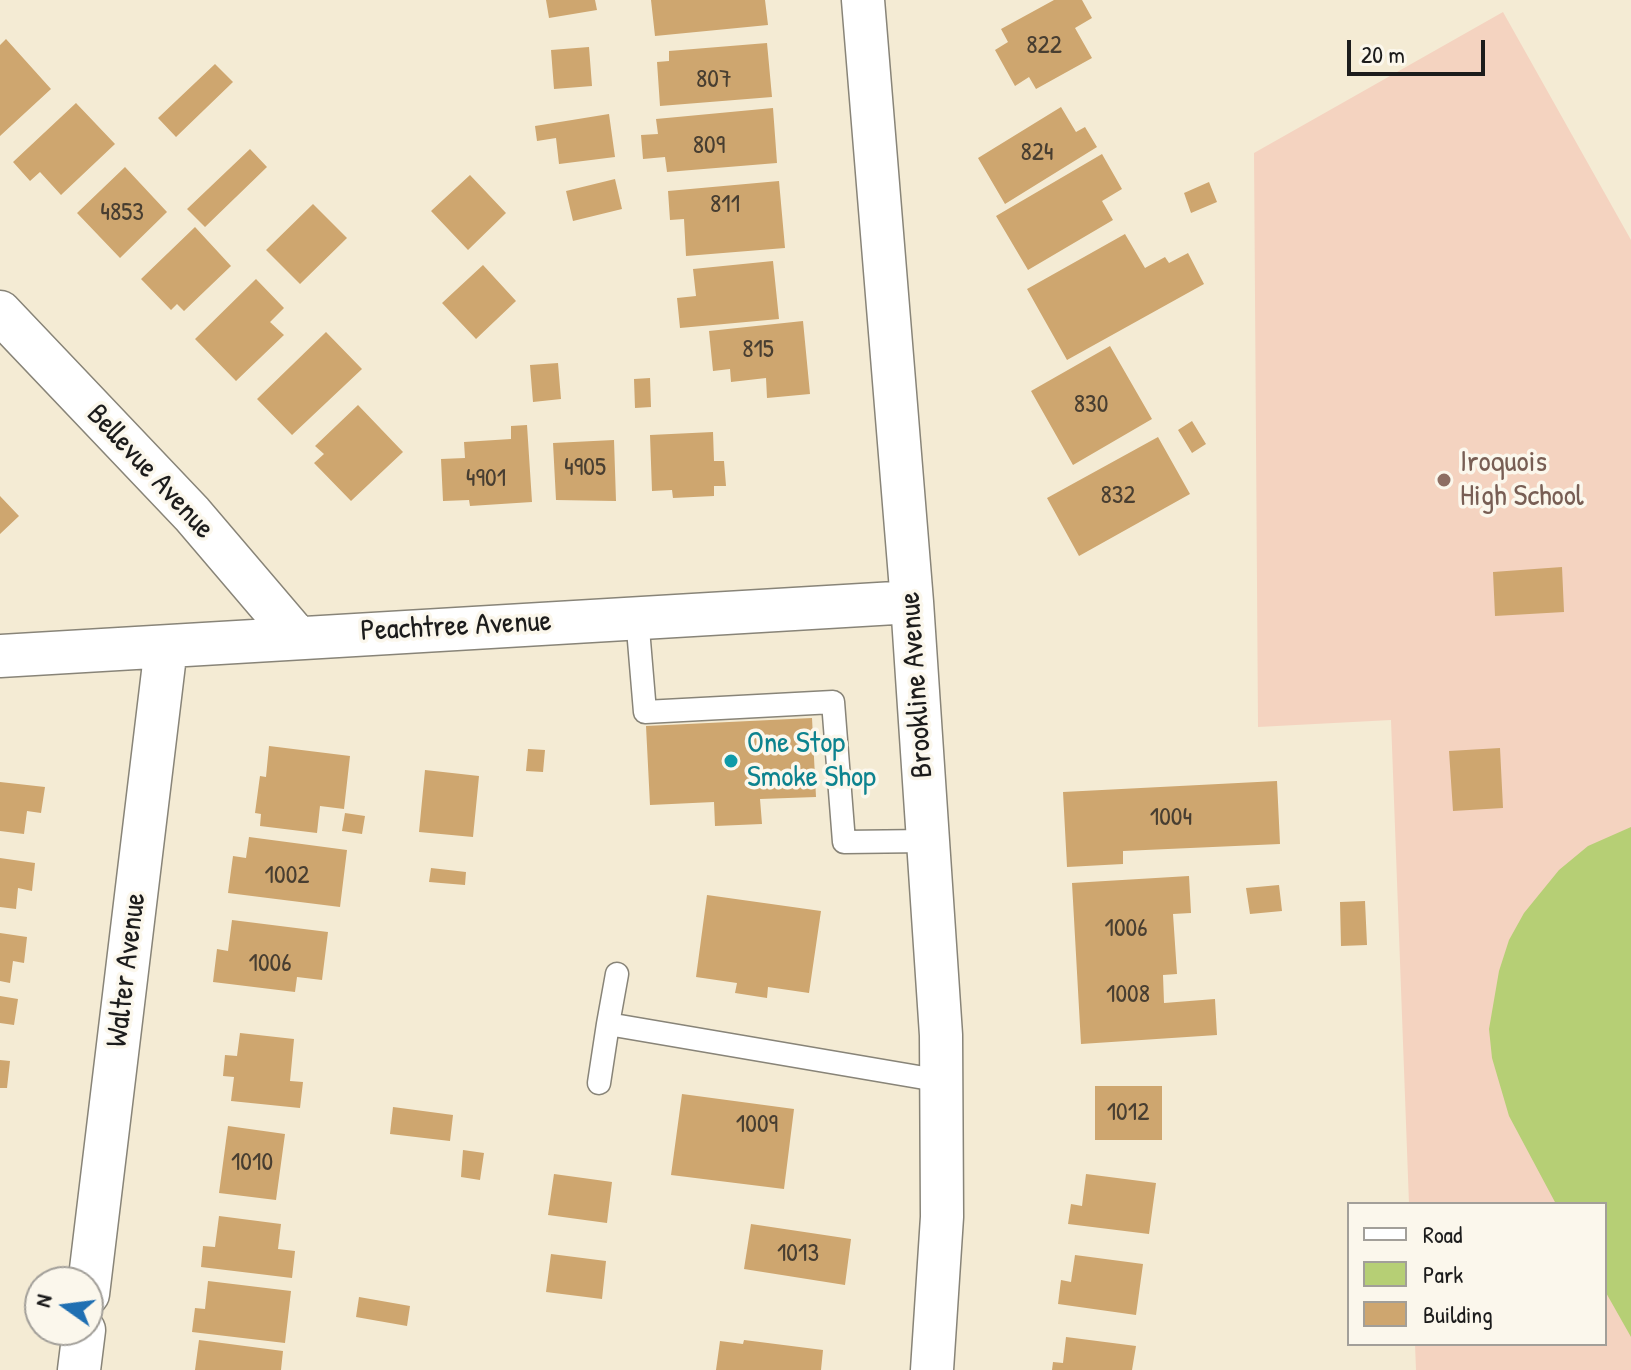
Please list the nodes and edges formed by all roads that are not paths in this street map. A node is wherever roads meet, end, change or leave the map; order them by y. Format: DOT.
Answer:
graph roads {
  1 [pos="863,0"];
  2 [pos="0,312"];
  3 [pos="912,602"];
  4 [pos="637,617"];
  5 [pos="296,636"];
  6 [pos="166,647"];
  7 [pos="0,656"];
  8 [pos="927,841"];
  9 [pos="617,974"];
  10 [pos="608,1024"];
  11 [pos="942,1081"];
  12 [pos="599,1083"];
  13 [pos="91,1266"];
  14 [pos="82,1346"];
  15 [pos="79,1370"];
  16 [pos="932,1370"];
  1 -- 3 [label="street, Brookline Avenue"];
  2 -- 5 [label="street, Bellevue Avenue"];
  3 -- 4 [label="street, Peachtree Avenue"];
  3 -- 8 [label="street, Brookline Avenue"];
  4 -- 5 [label="street, Peachtree Avenue"];
  4 -- 8 [label="lane"];
  5 -- 6 [label="street, Peachtree Avenue"];
  6 -- 7 [label="street, Peachtree Avenue"];
  6 -- 13 [label="street, Walter Avenue"];
  8 -- 11 [label="street, Brookline Avenue"];
  9 -- 10 [label="lane"];
  10 -- 11 [label="lane"];
  10 -- 12 [label="lane"];
  11 -- 16 [label="street, Brookline Avenue"];
  14 -- 15 [label="street"];
}
